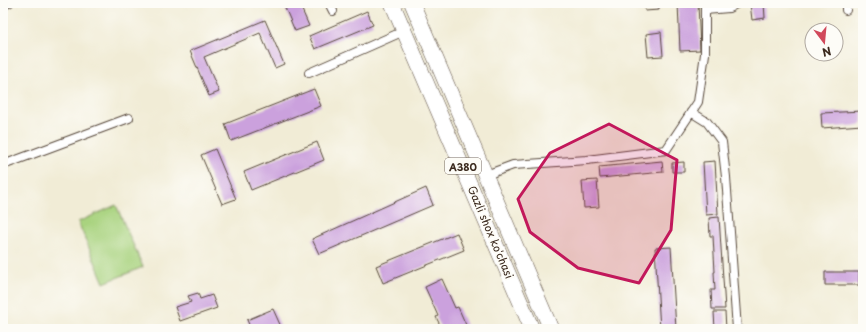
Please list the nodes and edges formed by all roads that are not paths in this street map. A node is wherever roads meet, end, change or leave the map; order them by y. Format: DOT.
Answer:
graph roads {
  1 [pos="10,3"];
  2 [pos="329,3"];
  3 [pos="392,3"];
  4 [pos="412,3"];
  5 [pos="738,3"];
  6 [pos="3,6"];
  7 [pos="705,7"];
  8 [pos="333,11"];
  9 [pos="404,31"];
  10 [pos="309,73"];
  11 [pos="691,112"];
  12 [pos="129,118"];
  13 [pos="3,165"];
  14 [pos="486,175"];
  15 [pos="532,329"];
  16 [pos="551,329"];
  17 [pos="737,329"];
  1 -- 6 [label="street"];
  2 -- 8 [label="street"];
  3 -- 9 [label="highway, Gazli shox ko'chasi / A380"];
  4 -- 14 [label="highway, Gazli shox ko'chasi / A380"];
  5 -- 7 [label="street"];
  7 -- 11 [label="street"];
  9 -- 10 [label="street"];
  9 -- 15 [label="highway, Gazli shox ko'chasi / A380"];
  11 -- 14 [label="street"];
  11 -- 17 [label="street"];
  12 -- 13 [label="street"];
  14 -- 16 [label="highway, Gazli shox ko'chasi / A380"];
}
